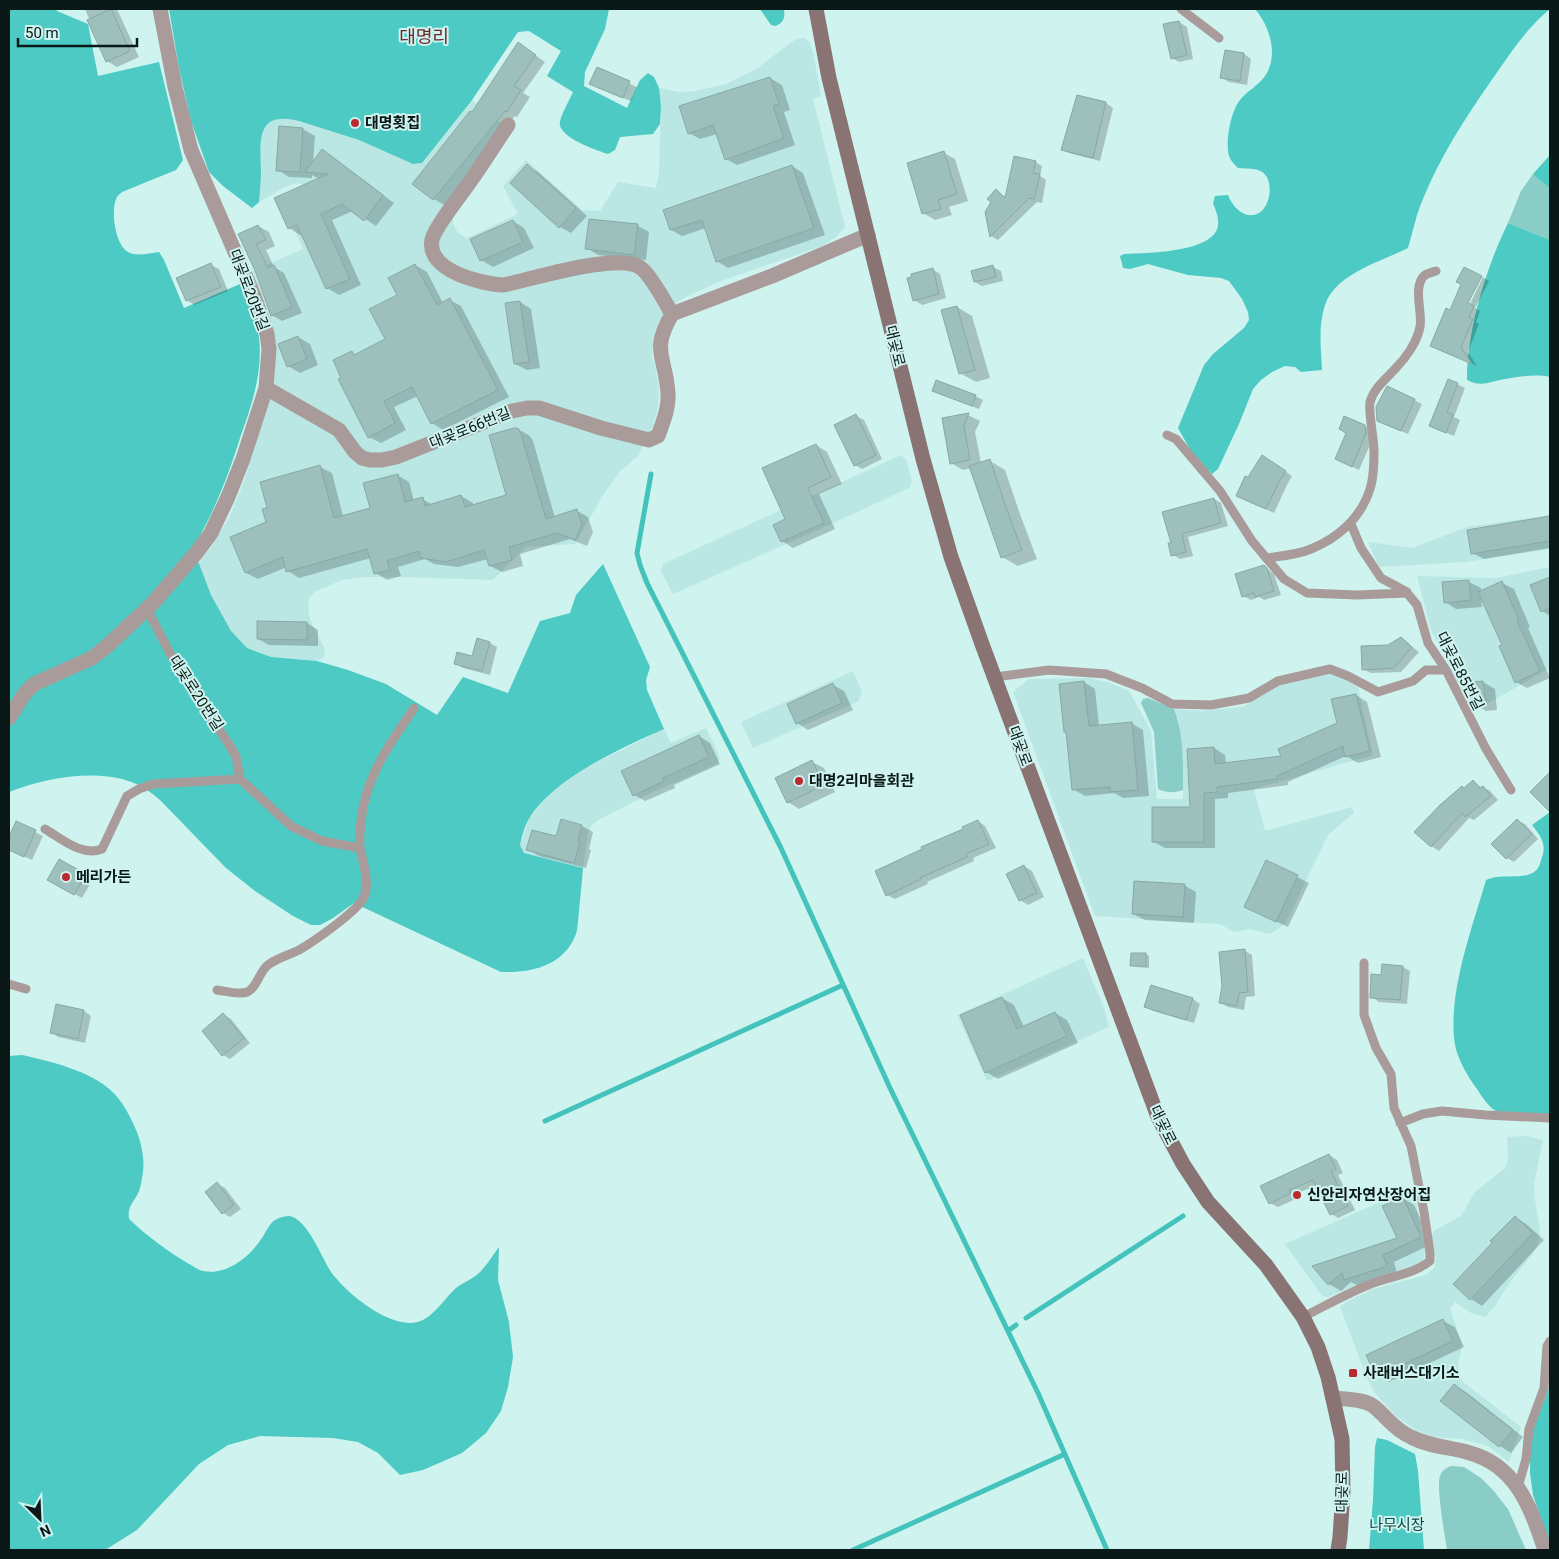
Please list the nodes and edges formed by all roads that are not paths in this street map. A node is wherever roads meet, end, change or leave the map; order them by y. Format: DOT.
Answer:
graph roads {
  1 [pos="160,9"];
  2 [pos="816,9"];
  3 [pos="1181,9"];
  4 [pos="1219,38"];
  5 [pos="508,125"];
  6 [pos="868,235"];
  7 [pos="1436,271"];
  8 [pos="672,314"];
  9 [pos="266,388"];
  10 [pos="1167,435"];
  11 [pos="1351,524"];
  12 [pos="1266,558"];
  13 [pos="1407,593"];
  14 [pos="147,609"];
  15 [pos="1446,670"];
  16 [pos="994,677"];
  17 [pos="414,708"];
  18 [pos="9,718"];
  19 [pos="240,779"];
  20 [pos="1511,790"];
  21 [pos="45,829"];
  22 [pos="360,848"];
  23 [pos="1364,963"];
  24 [pos="9,984"];
  25 [pos="26,988"];
  26 [pos="217,990"];
  27 [pos="1550,1118"];
  28 [pos="1400,1123"];
  29 [pos="1304,1317"];
  30 [pos="1550,1342"];
  31 [pos="1332,1398"];
  32 [pos="1518,1487"];
  33 [pos="1338,1550"];
  34 [pos="1545,1550"];
  1 -- 9 [label="street, 대곶로20번길"];
  2 -- 6 [label="street, 대곶로"];
  3 -- 4 [label="lane"];
  5 -- 8 [label="street"];
  6 -- 8 [label="street"];
  6 -- 16 [label="street, 대곶로"];
  7 -- 11 [label="lane"];
  8 -- 9 [label="street, 대곶로66번길"];
  9 -- 14 [label="street, 대곶로20번길"];
  10 -- 12 [label="lane"];
  11 -- 12 [label="lane"];
  11 -- 13 [label="lane"];
  12 -- 13 [label="lane"];
  13 -- 15 [label="lane, 대곶로85번길"];
  14 -- 18 [label="street, 대곶로20번길"];
  14 -- 19 [label="lane, 대곶로20번길"];
  15 -- 16 [label="lane"];
  15 -- 20 [label="lane, 대곶로85번길"];
  16 -- 29 [label="street, 대곶로"];
  17 -- 22 [label="lane"];
  19 -- 21 [label="lane"];
  19 -- 22 [label="lane"];
  22 -- 26 [label="lane"];
  23 -- 28 [label="lane"];
  24 -- 25 [label="lane"];
  27 -- 28 [label="lane"];
  28 -- 29 [label="lane"];
  29 -- 31 [label="street, 대곶로"];
  30 -- 32 [label="lane"];
  31 -- 32 [label="street"];
  31 -- 33 [label="street, 대곶로"];
  32 -- 34 [label="street"];
}
